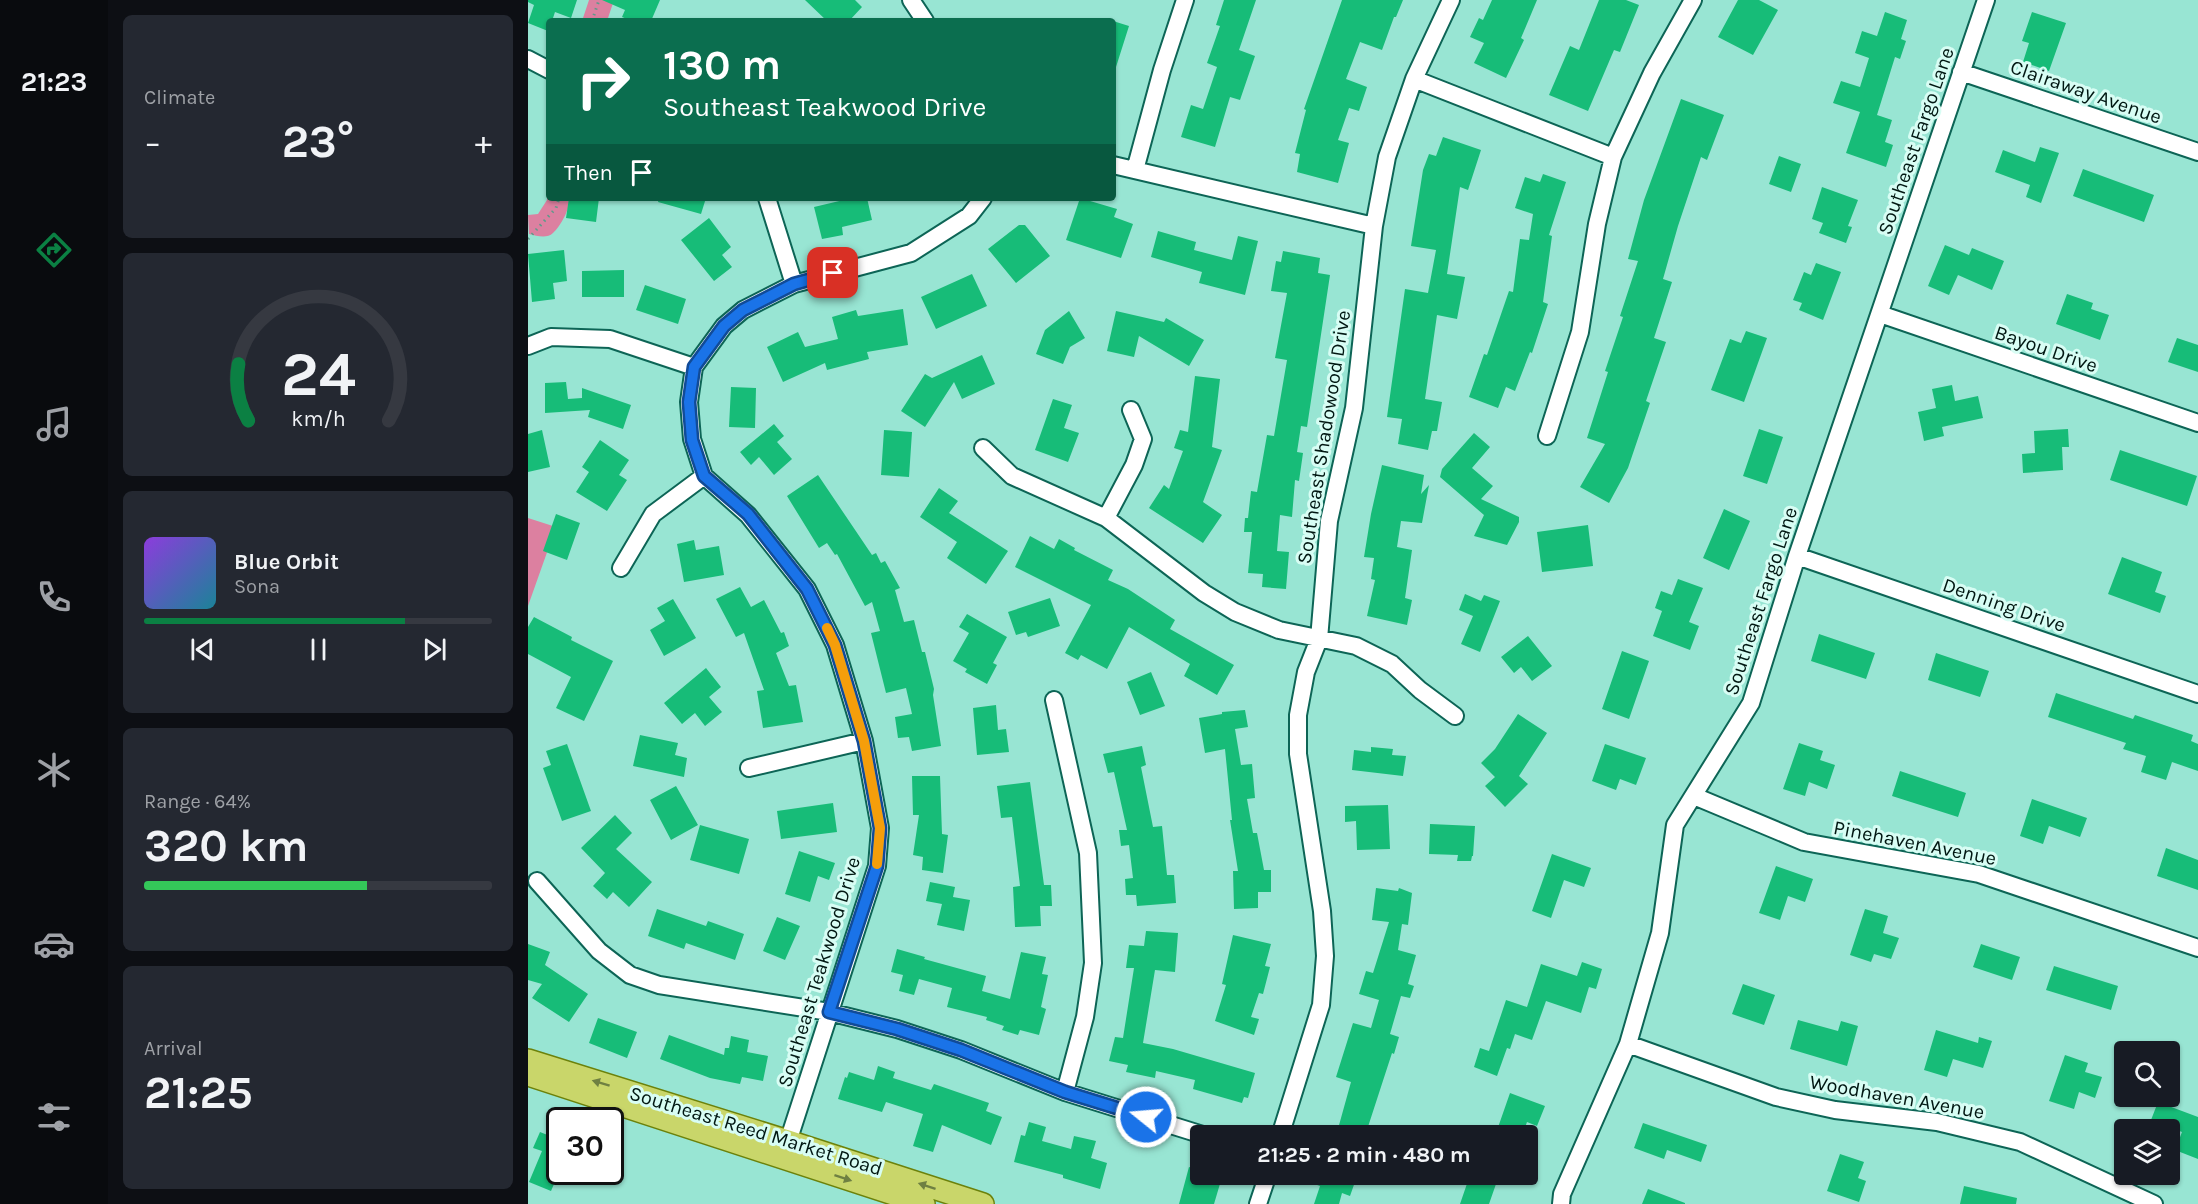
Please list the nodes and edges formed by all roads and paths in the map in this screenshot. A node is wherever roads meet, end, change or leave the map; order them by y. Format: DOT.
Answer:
graph roads {
  1 [pos="599,0"];
  2 [pos="911,0"];
  3 [pos="1185,0"];
  4 [pos="1451,0"];
  5 [pos="1693,0"];
  6 [pos="1986,0"];
  7 [pos="593,18"];
  8 [pos="923,18"];
  9 [pos="528,59"];
  10 [pos="546,68"];
  11 [pos="1961,72"];
  12 [pos="1414,80"];
  13 [pos="2198,152"];
  14 [pos="1613,157"];
  15 [pos="1116,166"];
  16 [pos="1135,170"];
  17 [pos="558,201"];
  18 [pos="768,201"];
  19 [pos="981,201"];
  20 [pos="1374,226"];
  21 [pos="528,239"];
  22 [pos="794,284"];
  23 [pos="1880,314"];
  24 [pos="528,346"];
  25 [pos="694,367"];
  26 [pos="1131,410"];
  27 [pos="2198,423"];
  28 [pos="1547,436"];
  29 [pos="983,448"];
  30 [pos="704,476"];
  31 [pos="1106,518"];
  32 [pos="1797,556"];
  33 [pos="621,568"];
  34 [pos="1319,639"];
  35 [pos="2198,694"];
  36 [pos="1054,700"];
  37 [pos="1455,716"];
  38 [pos="864,741"];
  39 [pos="748,768"];
  40 [pos="1694,796"];
  41 [pos="537,881"];
  42 [pos="2198,948"];
  43 [pos="829,1012"];
  44 [pos="1628,1044"];
  45 [pos="528,1060"];
  46 [pos="528,1076"];
  47 [pos="1065,1092"];
  48 [pos="1283,1125"];
  49 [pos="1190,1131"];
  50 [pos="785,1150"];
  51 [pos="1264,1185"];
  52 [pos="924,1204"];
  53 [pos="983,1204"];
  54 [pos="1258,1204"];
  55 [pos="1561,1204"];
  56 [pos="2154,1204"];
  1 -- 7 [label="path"];
  2 -- 8 [label="street"];
  3 -- 16 [label="street"];
  4 -- 12 [label="street, Southeast Shadowood Drive"];
  5 -- 14 [label="street"];
  6 -- 11 [label="street, Southeast Fargo Lane"];
  9 -- 10 [label="street"];
  11 -- 13 [label="street, Clairaway Avenue"];
  11 -- 23 [label="street, Southeast Fargo Lane"];
  12 -- 14 [label="street"];
  12 -- 20 [label="street, Southeast Shadowood Drive"];
  14 -- 28 [label="street"];
  15 -- 16 [label="street"];
  16 -- 20 [label="street"];
  17 -- 21 [label="path"];
  18 -- 22 [label="street"];
  19 -- 22 [label="street"];
  20 -- 34 [label="street, Southeast Shadowood Drive"];
  22 -- 25 [label="street"];
  23 -- 27 [label="street, Bayou Drive"];
  23 -- 32 [label="street, Southeast Fargo Lane"];
  24 -- 25 [label="street"];
  25 -- 30 [label="street"];
  26 -- 31 [label="street"];
  29 -- 31 [label="street"];
  30 -- 33 [label="street"];
  30 -- 38 [label="street, Southeast Teakwood Drive"];
  31 -- 34 [label="street"];
  32 -- 35 [label="street, Denning Drive"];
  32 -- 40 [label="street, Southeast Fargo Lane"];
  34 -- 37 [label="street"];
  34 -- 48 [label="street, Southeast Shadowood Drive"];
  36 -- 47 [label="street"];
  38 -- 39 [label="street"];
  38 -- 43 [label="street, Southeast Teakwood Drive"];
  40 -- 42 [label="street, Pinehaven Avenue"];
  40 -- 44 [label="street, Southeast Fargo Lane"];
  41 -- 43 [label="street"];
  43 -- 47 [label="street"];
  43 -- 50 [label="street, Southeast Teakwood Drive"];
  44 -- 55 [label="street, Southeast Fargo Lane"];
  44 -- 56 [label="street, Woodhaven Avenue"];
  50 -- 45 [label="main road, Southeast Reed Market Road, one-way"];
  46 -- 50 [label="main road, Southeast Reed Market Road"];
  47 -- 49 [label="street"];
  50 -- 52 [label="main road, Southeast Reed Market Road, one-way"];
  53 -- 50 [label="main road, Southeast Reed Market Road, one-way"];
  51 -- 54 [label="street"];
}
